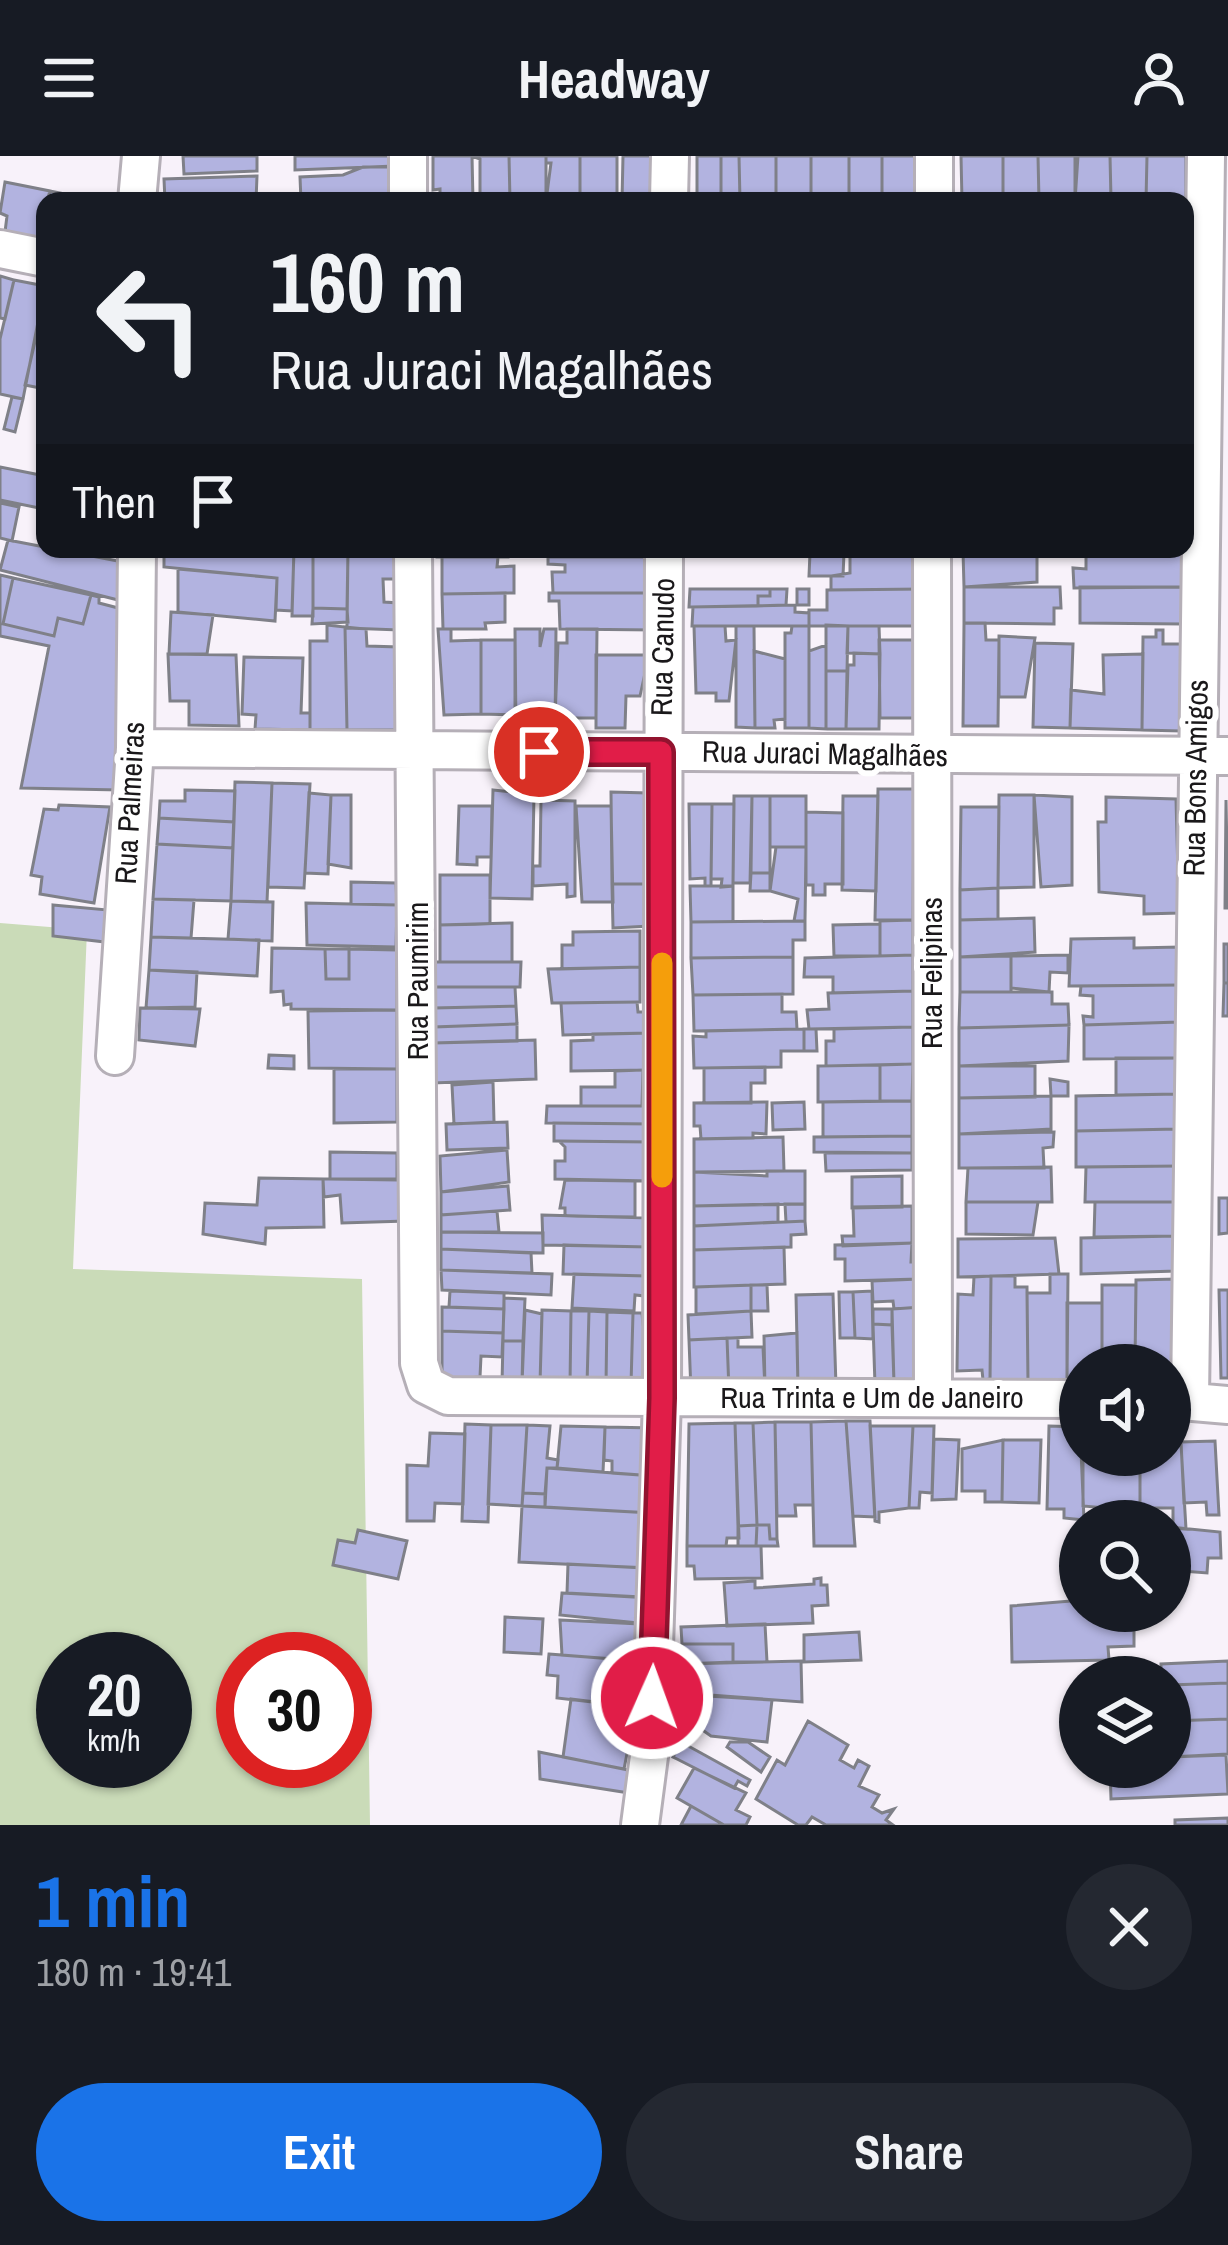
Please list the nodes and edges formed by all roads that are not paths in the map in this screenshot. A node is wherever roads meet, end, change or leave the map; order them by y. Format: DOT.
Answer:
graph roads {
  1 [pos="141,156"];
  2 [pos="408,156"];
  3 [pos="670,156"];
  4 [pos="934,156"];
  5 [pos="1207,156"];
  6 [pos="138,192"];
  7 [pos="408,192"];
  8 [pos="669,192"];
  9 [pos="934,192"];
  10 [pos="0,249"];
  11 [pos="36,256"];
  12 [pos="137,558"];
  13 [pos="413,558"];
  14 [pos="664,558"];
  15 [pos="932,558"];
  16 [pos="135,748"];
  17 [pos="417,752"];
  18 [pos="661,752"];
  19 [pos="1212,755"];
  20 [pos="931,756"];
  21 [pos="115,1056"];
  22 [pos="1183,1344"];
  23 [pos="448,1396"];
  24 [pos="933,1397"];
  25 [pos="662,1398"];
  26 [pos="1059,1399"];
  27 [pos="1191,1401"];
  28 [pos="1228,1405"];
  29 [pos="640,1825"];
  1 -- 6 [label="street"];
  2 -- 7 [label="street"];
  3 -- 8 [label="street"];
  4 -- 9 [label="street"];
  5 -- 19 [label="street, Rua Bons Amigos"];
  10 -- 11 [label="street"];
  12 -- 16 [label="street, Rua Palmeiras"];
  13 -- 17 [label="street, Rua Paumirim"];
  14 -- 18 [label="street, Rua Canudo"];
  15 -- 20 [label="street, Rua Felipinas"];
  16 -- 17 [label="street, Rua Juraci Magalhães"];
  16 -- 21 [label="street, Rua Palmeiras"];
  17 -- 18 [label="street, Rua Juraci Magalhães"];
  17 -- 23 [label="street, Rua Paumirim"];
  18 -- 20 [label="street, Rua Juraci Magalhães"];
  18 -- 25 [label="street, Rua Canudo"];
  19 -- 20 [label="street, Rua Juraci Magalhães"];
  19 -- 22 [label="street, Rua Bons Amigos"];
  20 -- 24 [label="street, Rua Felipinas"];
  23 -- 25 [label="street, Rua Trinta e Um de Janeiro"];
  24 -- 25 [label="street, Rua Trinta e Um de Janeiro"];
  24 -- 26 [label="street, Rua Trinta e Um de Janeiro"];
  25 -- 29 [label="street, Rua Canudo"];
  27 -- 28 [label="street"];
}
